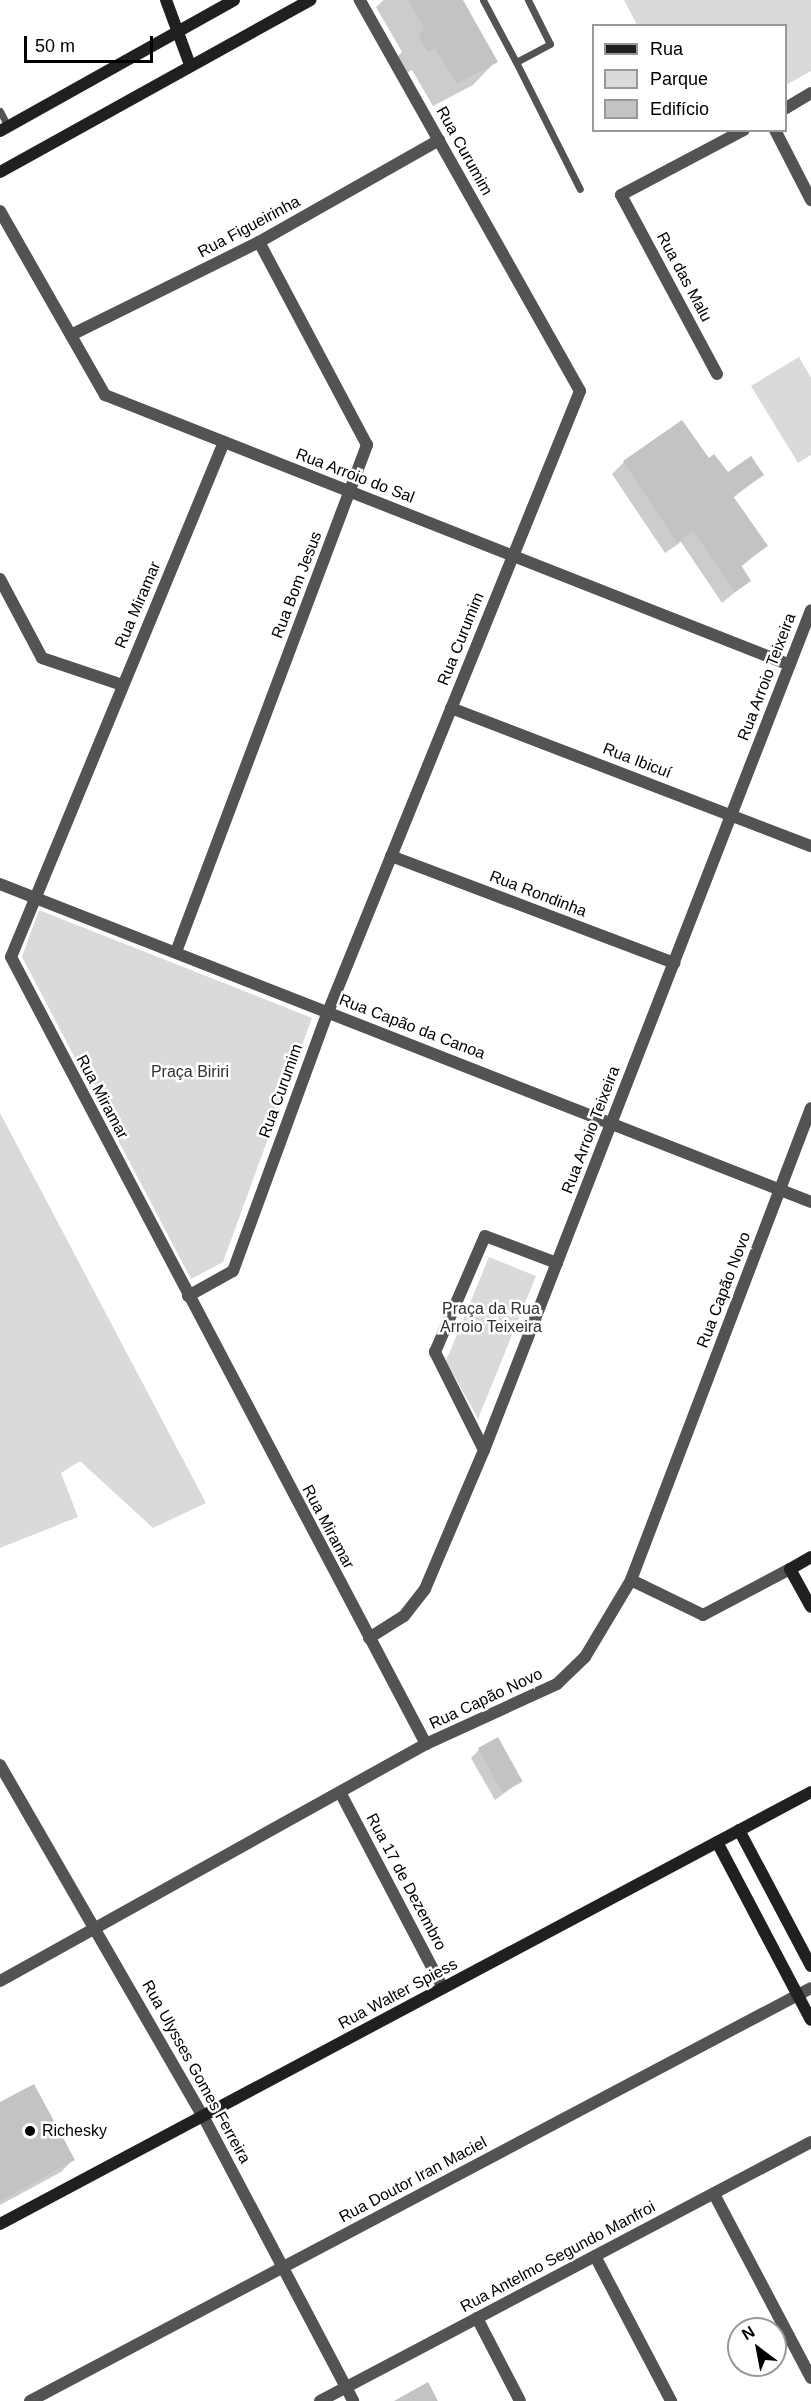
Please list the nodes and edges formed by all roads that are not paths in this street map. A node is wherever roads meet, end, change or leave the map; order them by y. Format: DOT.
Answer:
graph roads {
  1 [pos="166,0"];
  2 [pos="234,0"];
  3 [pos="310,0"];
  4 [pos="360,0"];
  5 [pos="483,0"];
  6 [pos="528,0"];
  7 [pos="175,32"];
  8 [pos="516,62"];
  9 [pos="190,64"];
  10 [pos="811,93"];
  11 [pos="787,107"];
  12 [pos="0,111"];
  13 [pos="4,129"];
  14 [pos="740,132"];
  15 [pos="776,132"];
  16 [pos="439,140"];
  17 [pos="0,172"];
  18 [pos="580,189"];
  19 [pos="811,200"];
  20 [pos="0,211"];
  21 [pos="260,242"];
  22 [pos="71,335"];
  23 [pos="717,374"];
  24 [pos="224,442"];
  25 [pos="350,492"];
  26 [pos="513,556"];
  27 [pos="0,579"];
  28 [pos="811,610"];
  29 [pos="790,665"];
  30 [pos="122,685"];
  31 [pos="451,708"];
  32 [pos="732,814"];
  33 [pos="811,846"];
  34 [pos="391,856"];
  35 [pos="0,884"];
  36 [pos="33,896"];
  37 [pos="176,952"];
  38 [pos="674,963"];
  39 [pos="328,1012"];
  40 [pos="811,1108"];
  41 [pos="612,1123"];
  42 [pos="780,1189"];
  43 [pos="811,1202"];
  44 [pos="557,1263"];
  45 [pos="188,1296"];
  46 [pos="484,1450"];
  47 [pos="811,1557"];
  48 [pos="790,1569"];
  49 [pos="631,1580"];
  50 [pos="811,1607"];
  51 [pos="369,1638"];
  52 [pos="426,1744"];
  53 [pos="0,1765"];
  54 [pos="340,1792"];
  55 [pos="811,1792"];
  56 [pos="739,1830"];
  57 [pos="717,1842"];
  58 [pos="96,1929"];
  59 [pos="811,1966"];
  60 [pos="0,1982"];
  61 [pos="443,1988"];
  62 [pos="811,1988"];
  63 [pos="798,1995"];
  64 [pos="811,2020"];
  65 [pos="203,2116"];
  66 [pos="811,2142"];
  67 [pos="714,2194"];
  68 [pos="0,2224"];
  69 [pos="595,2256"];
  70 [pos="283,2267"];
  71 [pos="477,2319"];
  72 [pos="811,2378"];
  73 [pos="346,2388"];
  74 [pos="30,2401"];
  75 [pos="320,2401"];
  76 [pos="353,2401"];
  77 [pos="520,2401"];
  78 [pos="671,2401"];
  1 -- 7 [label="street"];
  2 -- 7 [label="street"];
  3 -- 9 [label="street"];
  4 -- 16 [label="street, Rua Curumim"];
  5 -- 8 [label="lane"];
  6 -- 8 [label="lane"];
  7 -- 9 [label="street"];
  7 -- 13 [label="street"];
  8 -- 18 [label="lane"];
  9 -- 17 [label="street"];
  10 -- 11 [label="street"];
  12 -- 13 [label="lane"];
  14 -- 23 [label="street, Rua das Malu"];
  15 -- 19 [label="street"];
  16 -- 21 [label="street, Rua Figueirinha"];
  16 -- 26 [label="street, Rua Curumim"];
  20 -- 22 [label="street, Rua Arroio do Sal"];
  21 -- 22 [label="street, Rua Figueirinha"];
  21 -- 25 [label="street, Rua Bom Jesus"];
  22 -- 24 [label="street, Rua Arroio do Sal"];
  24 -- 25 [label="street, Rua Arroio do Sal"];
  24 -- 30 [label="street, Rua Miramar"];
  25 -- 26 [label="street, Rua Arroio do Sal"];
  25 -- 37 [label="street, Rua Bom Jesus"];
  26 -- 29 [label="street, Rua Arroio do Sal"];
  26 -- 31 [label="street, Rua Curumim"];
  27 -- 30 [label="street"];
  28 -- 29 [label="street, Rua Arroio Teixeira"];
  29 -- 32 [label="street, Rua Arroio Teixeira"];
  30 -- 36 [label="street, Rua Miramar"];
  31 -- 32 [label="street, Rua Ibicuí"];
  31 -- 34 [label="street, Rua Curumim"];
  32 -- 33 [label="street, Rua Ibicuí"];
  32 -- 38 [label="street, Rua Arroio Teixeira"];
  34 -- 38 [label="street, Rua Rondinha"];
  34 -- 39 [label="street, Rua Curumim"];
  35 -- 36 [label="street, Rua Capão da Canoa"];
  36 -- 37 [label="street, Rua Capão da Canoa"];
  36 -- 45 [label="street, Rua Miramar"];
  37 -- 39 [label="street, Rua Capão da Canoa"];
  38 -- 41 [label="street, Rua Arroio Teixeira"];
  39 -- 41 [label="street, Rua Capão da Canoa"];
  39 -- 45 [label="street, Rua Curumim"];
  40 -- 42 [label="street, Rua Capão Novo"];
  41 -- 42 [label="street, Rua Capão da Canoa"];
  41 -- 44 [label="street, Rua Arroio Teixeira"];
  42 -- 43 [label="street, Rua Capão da Canoa"];
  42 -- 49 [label="street, Rua Capão Novo"];
  44 -- 46 [label="street, Rua Arroio Teixeira"];
  44 -- 46 [label="street"];
  45 -- 51 [label="street, Rua Miramar"];
  46 -- 51 [label="street, Rua Arroio Teixeira"];
  47 -- 48 [label="street"];
  48 -- 49 [label="street"];
  48 -- 50 [label="street"];
  49 -- 52 [label="street, Rua Capão Novo"];
  51 -- 52 [label="street, Rua Miramar"];
  52 -- 54 [label="street, Rua Capão Novo"];
  53 -- 58 [label="street, Rua Ulysses Gomes Ferreira"];
  54 -- 58 [label="street, Rua Capão Novo"];
  54 -- 61 [label="street, Rua 17 de Dezembro"];
  55 -- 56 [label="street, Rua Walter Spiess"];
  56 -- 57 [label="street, Rua Walter Spiess"];
  56 -- 59 [label="street"];
  57 -- 61 [label="street, Rua Walter Spiess"];
  57 -- 63 [label="street"];
  58 -- 60 [label="street, Rua Capão Novo"];
  58 -- 65 [label="street, Rua Ulysses Gomes Ferreira"];
  61 -- 65 [label="street, Rua Walter Spiess"];
  62 -- 63 [label="street, Rua Doutor Iran Maciel"];
  63 -- 64 [label="street"];
  63 -- 70 [label="street, Rua Doutor Iran Maciel"];
  65 -- 68 [label="street, Rua Walter Spiess"];
  65 -- 70 [label="street, Rua Ulysses Gomes Ferreira"];
  66 -- 67 [label="street, Rua Antelmo Segundo Manfroi"];
  67 -- 69 [label="street, Rua Antelmo Segundo Manfroi"];
  67 -- 72 [label="street"];
  69 -- 71 [label="street, Rua Antelmo Segundo Manfroi"];
  69 -- 78 [label="street"];
  70 -- 73 [label="street, Rua Ulysses Gomes Ferreira"];
  70 -- 74 [label="street, Rua Doutor Iran Maciel"];
  71 -- 73 [label="street, Rua Antelmo Segundo Manfroi"];
  71 -- 77 [label="street"];
  73 -- 75 [label="street, Rua Antelmo Segundo Manfroi"];
  73 -- 76 [label="street, Rua Ulysses Gomes Ferreira"];
}
